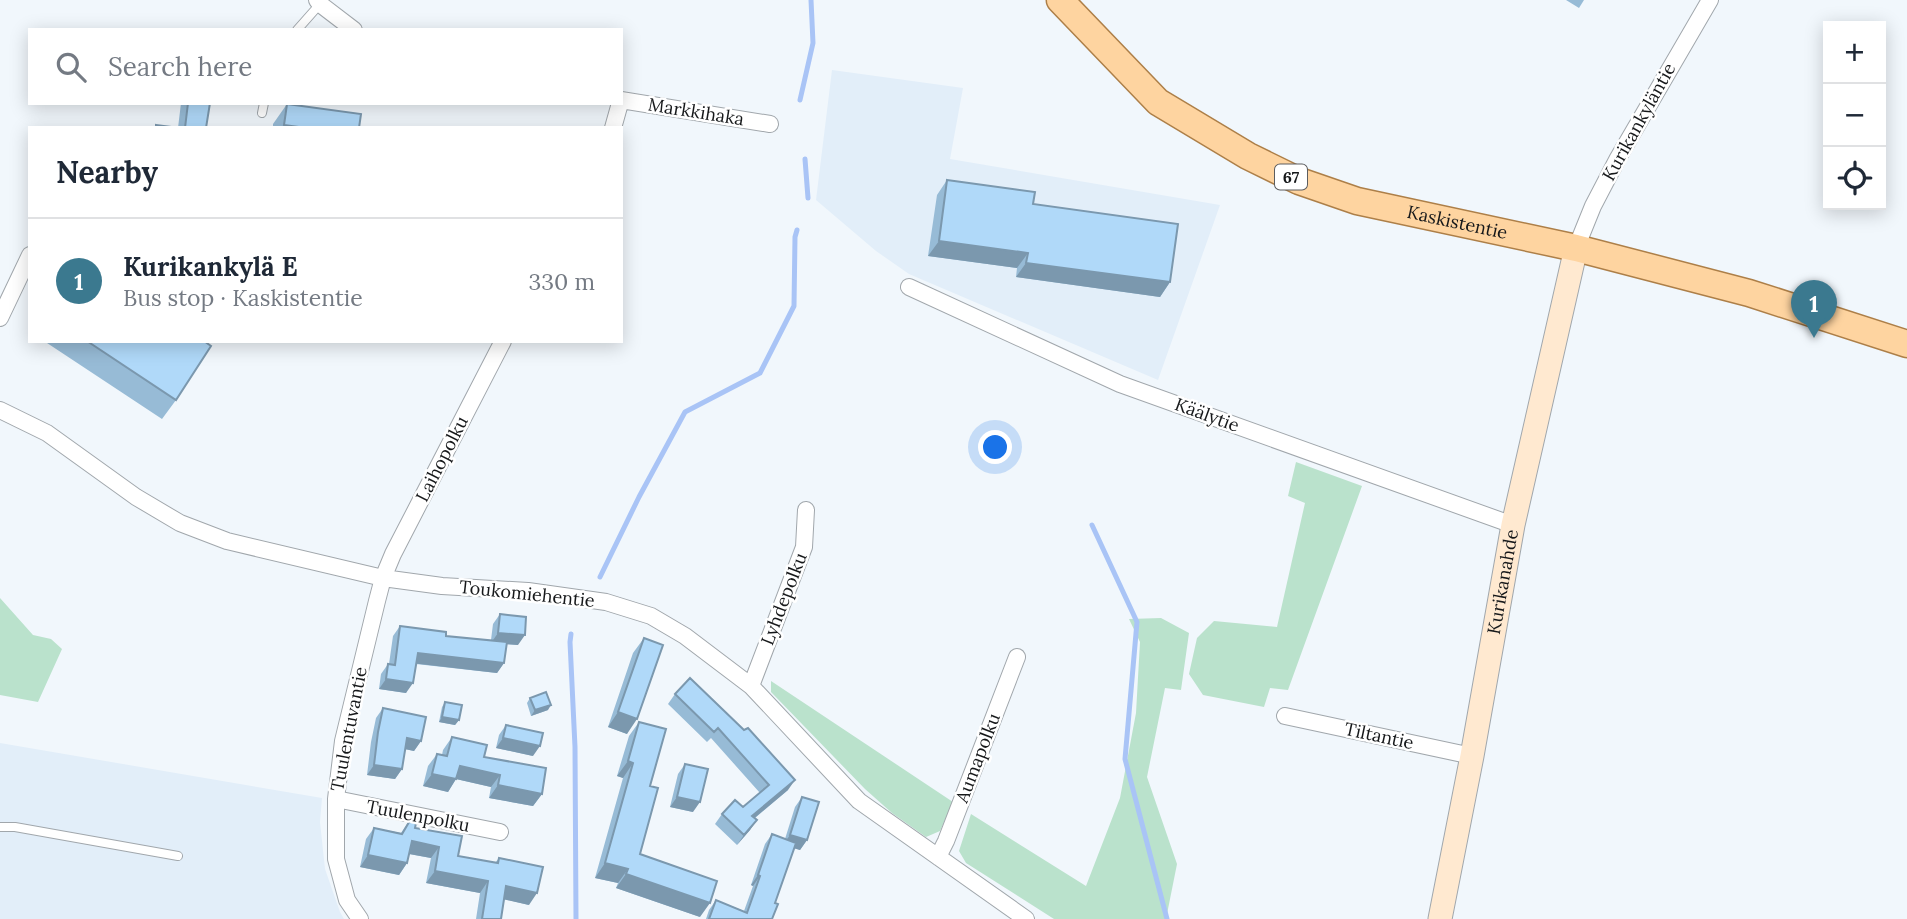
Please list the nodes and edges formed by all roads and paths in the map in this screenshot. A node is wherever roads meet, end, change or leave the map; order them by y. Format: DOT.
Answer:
graph roads {
  1 [pos="1060,0"];
  2 [pos="1710,0"];
  3 [pos="318,2"];
  4 [pos="298,28"];
  5 [pos="351,28"];
  6 [pos="623,102"];
  7 [pos="620,105"];
  8 [pos="770,124"];
  9 [pos="614,126"];
  10 [pos="1576,248"];
  11 [pos="28,259"];
  12 [pos="909,287"];
  13 [pos="0,318"];
  14 [pos="502,343"];
  15 [pos="1907,344"];
  16 [pos="0,410"];
  17 [pos="806,510"];
  18 [pos="1513,525"];
  19 [pos="383,578"];
  20 [pos="1017,657"];
  21 [pos="751,685"];
  22 [pos="1286,716"];
  23 [pos="1472,756"];
  24 [pos="336,799"];
  25 [pos="0,827"];
  26 [pos="500,832"];
  27 [pos="178,856"];
  28 [pos="938,857"];
  29 [pos="360,919"];
  30 [pos="1026,919"];
  31 [pos="1440,919"];
  1 -- 10 [label="main road, Kaskistentie / 67"];
  2 -- 10 [label="street, Kurikankyläntie"];
  3 -- 4 [label="lane"];
  3 -- 5 [label="street"];
  6 -- 8 [label="street, Markkihaka"];
  7 -- 9 [label="street"];
  10 -- 15 [label="main road, Kaskistentie / 67"];
  10 -- 18 [label="main road, Kurikanahde"];
  11 -- 13 [label="street"];
  12 -- 18 [label="street, Käälytie"];
  14 -- 19 [label="street, Laihopolku"];
  16 -- 19 [label="street, Toukomiehentie"];
  17 -- 21 [label="street, Lyhdepolku"];
  18 -- 23 [label="main road, Kurikanahde"];
  19 -- 21 [label="street, Toukomiehentie"];
  19 -- 24 [label="street, Tuulentuvantie"];
  20 -- 28 [label="street, Aumapolku"];
  21 -- 28 [label="street, Toukomiehentie"];
  22 -- 23 [label="street, Tiltantie"];
  23 -- 31 [label="main road, Kurikanahde"];
  24 -- 26 [label="street, Tuulenpolku"];
  24 -- 29 [label="street, Tuulentuvantie"];
  25 -- 27 [label="lane"];
  28 -- 30 [label="street, Toukomiehentie"];
}
